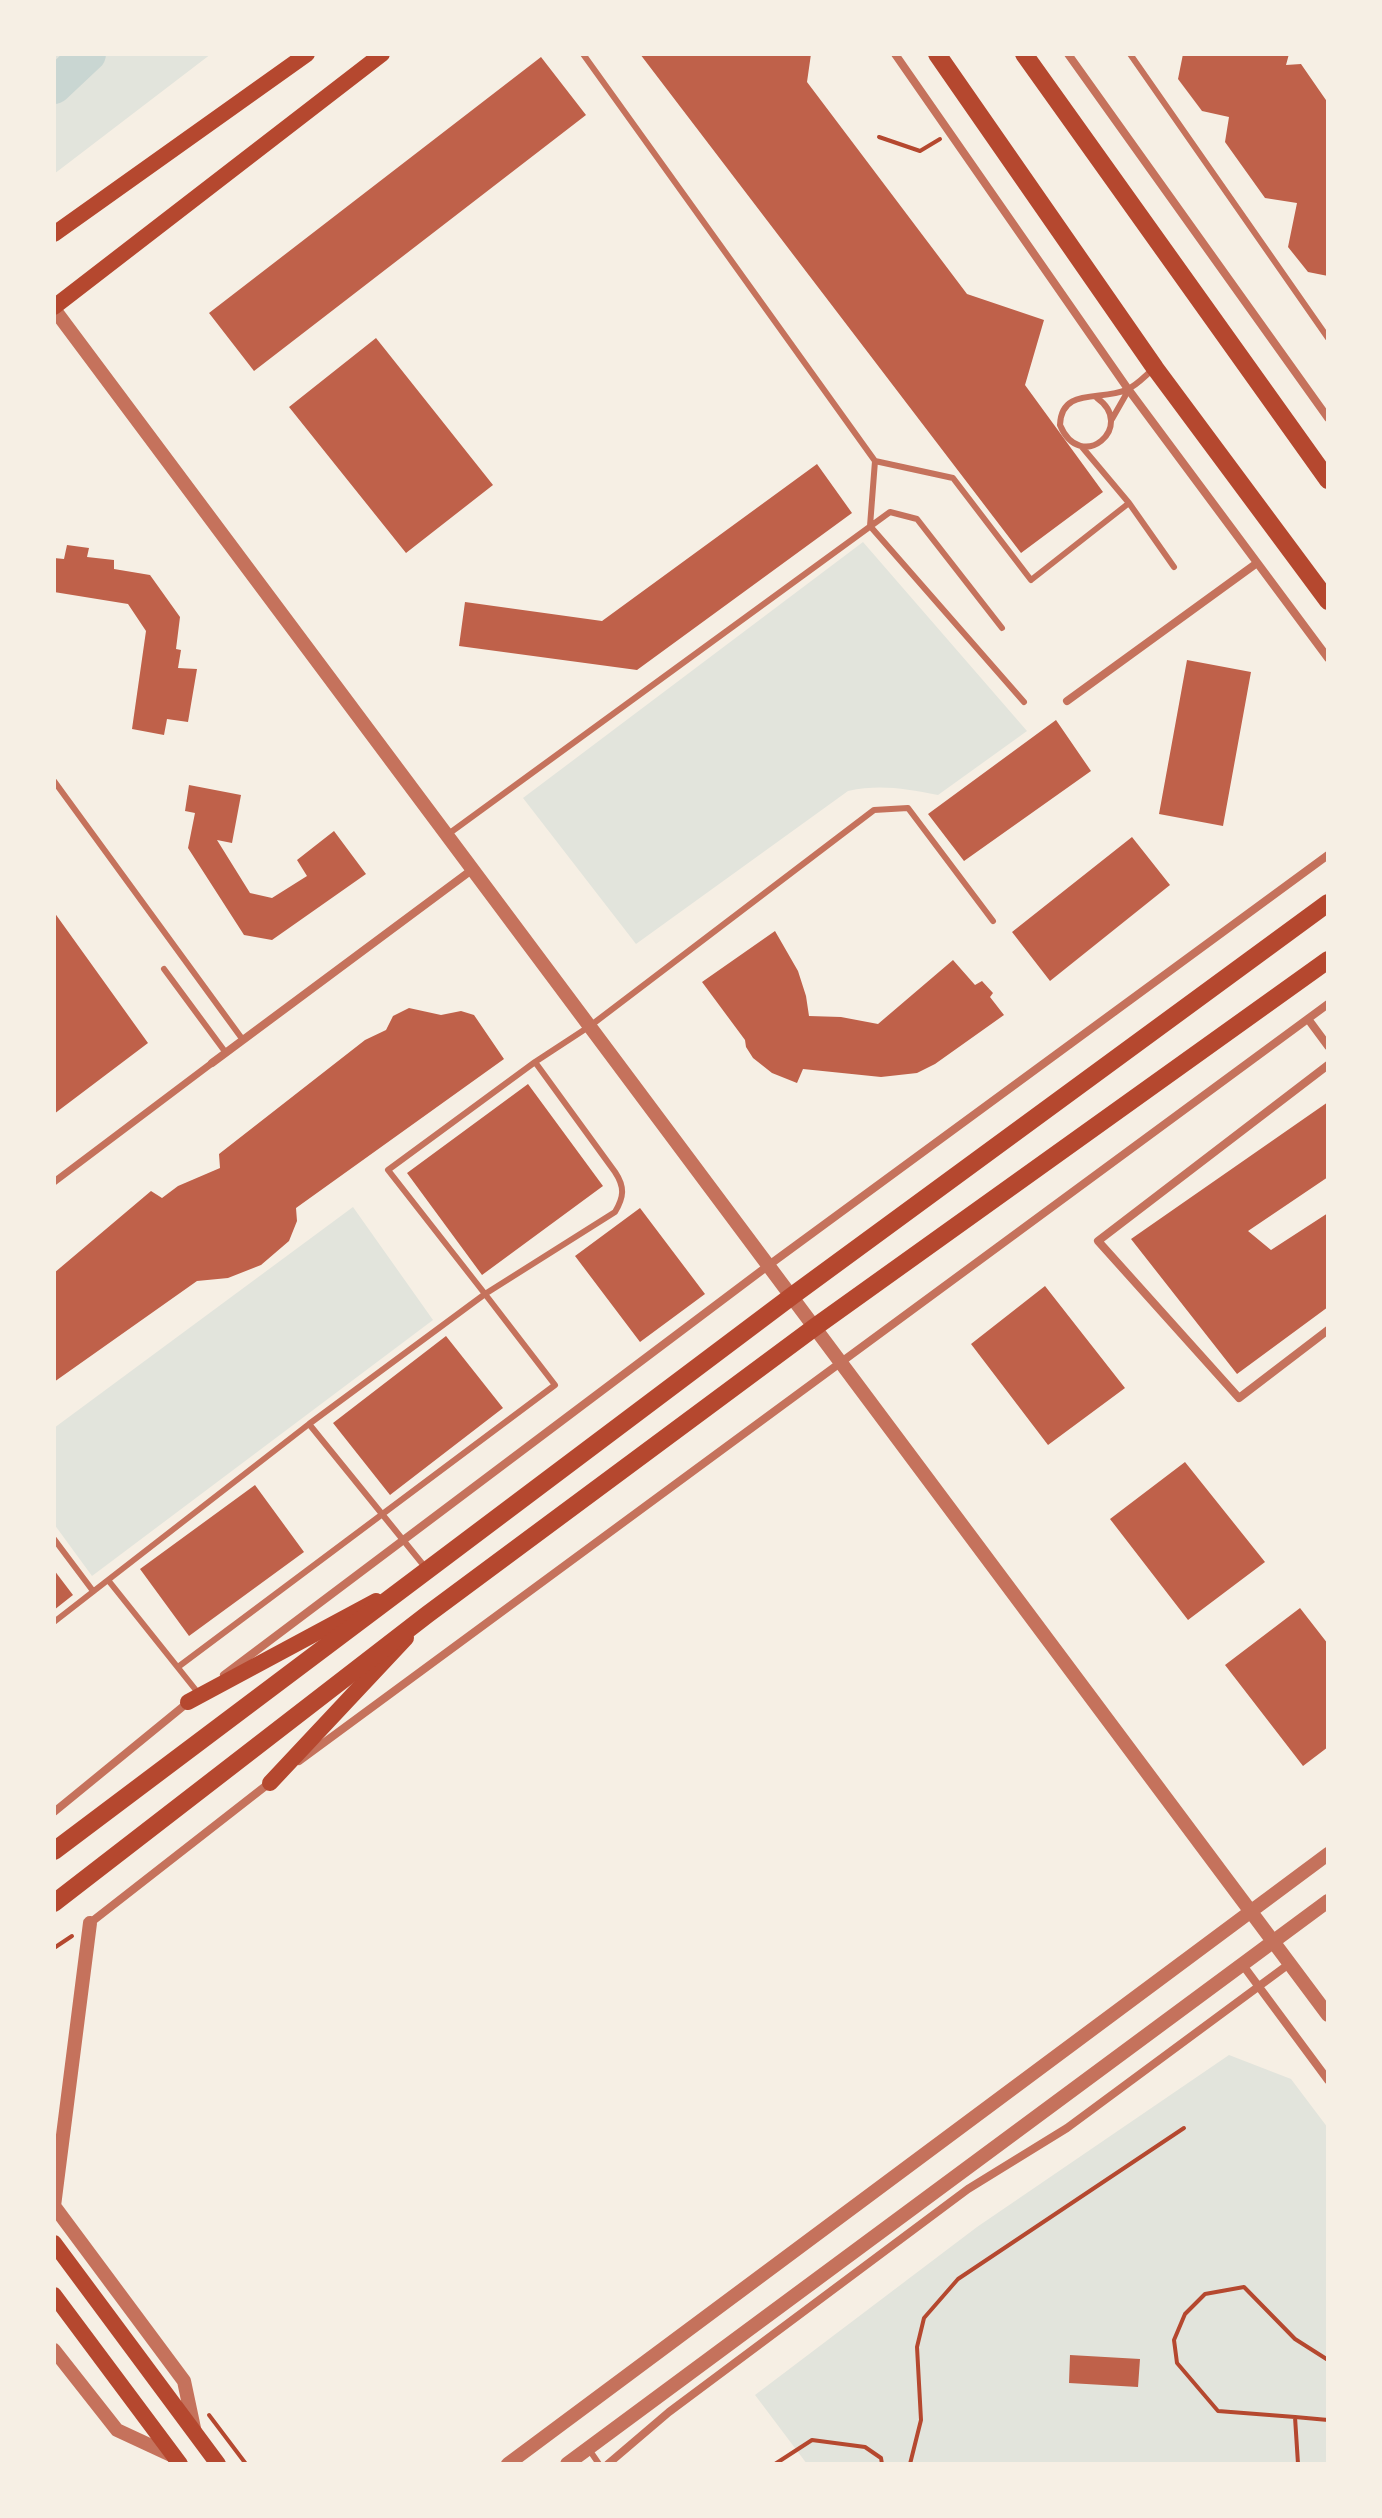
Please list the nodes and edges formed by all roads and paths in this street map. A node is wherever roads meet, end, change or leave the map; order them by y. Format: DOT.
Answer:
graph roads {
  1 [pos="307,54"];
  2 [pos="382,54"];
  3 [pos="583,54"];
  4 [pos="895,54"];
  5 [pos="937,54"];
  6 [pos="1024,54"];
  7 [pos="1068,54"];
  8 [pos="1130,54"];
  9 [pos="950,134"];
  10 [pos="879,137"];
  11 [pos="54,234"];
  12 [pos="54,308"];
  13 [pos="1328,338"];
  14 [pos="1155,368"];
  15 [pos="1128,389"];
  16 [pos="1097,398"];
  17 [pos="1328,418"];
  18 [pos="1112,419"];
  19 [pos="1082,447"];
  20 [pos="875,461"];
  21 [pos="1328,480"];
  22 [pos="1129,503"];
  23 [pos="870,526"];
  24 [pos="1257,563"];
  25 [pos="1174,567"];
  26 [pos="1328,601"];
  27 [pos="1002,628"];
  28 [pos="1328,658"];
  29 [pos="1067,701"];
  30 [pos="1024,702"];
  31 [pos="54,781"];
  32 [pos="447,835"];
  33 [pos="1328,855"];
  34 [pos="473,869"];
  35 [pos="1328,903"];
  36 [pos="993,921"];
  37 [pos="1328,960"];
  38 [pos="164,969"];
  39 [pos="1328,1004"];
  40 [pos="1308,1019"];
  41 [pos="590,1026"];
  42 [pos="243,1040"];
  43 [pos="1328,1046"];
  44 [pos="226,1053"];
  45 [pos="535,1062"];
  46 [pos="212,1063"];
  47 [pos="1328,1065"];
  48 [pos="54,1182"];
  49 [pos="769,1265"];
  50 [pos="485,1294"];
  51 [pos="792,1296"];
  52 [pos="815,1327"];
  53 [pos="1328,1330"];
  54 [pos="841,1362"];
  55 [pos="309,1424"];
  56 [pos="382,1514"];
  57 [pos="54,1539"];
  58 [pos="403,1540"];
  59 [pos="427,1569"];
  60 [pos="108,1580"];
  61 [pos="402,1587"];
  62 [pos="93,1591"];
  63 [pos="428,1614"];
  64 [pos="54,1622"];
  65 [pos="178,1667"];
  66 [pos="194,1698"];
  67 [pos="270,1783"];
  68 [pos="54,1812"];
  69 [pos="54,1851"];
  70 [pos="1328,1854"];
  71 [pos="1328,1901"];
  72 [pos="54,1903"];
  73 [pos="1252,1912"];
  74 [pos="90,1923"];
  75 [pos="1272,1941"];
  76 [pos="1242,1964"];
  77 [pos="1289,1964"];
  78 [pos="1259,1987"];
  79 [pos="1328,2015"];
  80 [pos="1328,2080"];
  81 [pos="1184,2128"];
  82 [pos="54,2243"];
  83 [pos="54,2295"];
  84 [pos="54,2350"];
  85 [pos="1328,2360"];
  86 [pos="184,2381"];
  87 [pos="1295,2417"];
  88 [pos="1328,2420"];
  89 [pos="196,2434"];
  90 [pos="588,2448"];
  91 [pos="177,2460"];
  92 [pos="218,2464"];
  93 [pos="246,2464"];
  94 [pos="508,2464"];
  95 [pos="567,2464"];
  96 [pos="599,2464"];
  97 [pos="608,2464"];
  98 [pos="775,2464"];
  99 [pos="882,2464"];
  100 [pos="910,2464"];
  101 [pos="1298,2464"];
  1 -- 11 [label="main road"];
  2 -- 12 [label="main road"];
  3 -- 20 [label="lane"];
  4 -- 9 [label="street"];
  5 -- 14 [label="main road"];
  6 -- 21 [label="main road"];
  7 -- 17 [label="street"];
  8 -- 13 [label="lane"];
  9 -- 10 [label="path"];
  9 -- 15 [label="street"];
  12 -- 32 [label="street"];
  14 -- 15 [label="lane"];
  14 -- 26 [label="main road"];
  15 -- 16 [label="lane"];
  15 -- 18 [label="lane"];
  15 -- 24 [label="street"];
  16 -- 18 [label="lane"];
  16 -- 19 [label="lane"];
  18 -- 19 [label="lane"];
  19 -- 22 [label="lane"];
  20 -- 22 [label="lane"];
  20 -- 23 [label="lane"];
  22 -- 25 [label="lane"];
  23 -- 27 [label="lane"];
  23 -- 30 [label="lane"];
  23 -- 32 [label="lane"];
  24 -- 28 [label="street"];
  24 -- 29 [label="street"];
  31 -- 42 [label="lane"];
  32 -- 34 [label="street"];
  33 -- 49 [label="street"];
  34 -- 41 [label="street"];
  34 -- 42 [label="street"];
  35 -- 51 [label="main road"];
  36 -- 41 [label="lane"];
  37 -- 52 [label="main road"];
  38 -- 44 [label="lane"];
  39 -- 40 [label="street"];
  40 -- 43 [label="street"];
  40 -- 54 [label="street"];
  41 -- 45 [label="lane"];
  41 -- 49 [label="street"];
  42 -- 44 [label="street"];
  44 -- 46 [label="street"];
  45 -- 50 [label="lane"];
  45 -- 50 [label="lane"];
  46 -- 48 [label="street"];
  47 -- 53 [label="street"];
  49 -- 51 [label="street"];
  49 -- 58 [label="street"];
  50 -- 55 [label="lane"];
  50 -- 56 [label="lane"];
  51 -- 52 [label="street"];
  51 -- 59 [label="main road"];
  52 -- 54 [label="street"];
  52 -- 63 [label="main road"];
  54 -- 67 [label="street"];
  54 -- 73 [label="street"];
  55 -- 56 [label="lane"];
  55 -- 60 [label="lane"];
  56 -- 58 [label="lane"];
  56 -- 65 [label="lane"];
  57 -- 62 [label="lane"];
  58 -- 59 [label="lane"];
  58 -- 66 [label="street"];
  59 -- 61 [label="main road"];
  60 -- 62 [label="lane"];
  60 -- 65 [label="lane"];
  61 -- 66 [label="main road"];
  61 -- 69 [label="main road"];
  62 -- 64 [label="lane"];
  63 -- 67 [label="main road"];
  63 -- 72 [label="main road"];
  65 -- 66 [label="lane"];
  66 -- 68 [label="street"];
  67 -- 74 [label="street"];
  70 -- 73 [label="street"];
  71 -- 75 [label="street"];
  73 -- 75 [label="street"];
  73 -- 94 [label="street"];
  74 -- 86 [label="street"];
  75 -- 76 [label="street"];
  75 -- 77 [label="street"];
  76 -- 78 [label="street"];
  76 -- 90 [label="street"];
  77 -- 78 [label="street"];
  77 -- 79 [label="street"];
  78 -- 80 [label="street"];
  78 -- 97 [label="street"];
  81 -- 100 [label="path"];
  82 -- 89 [label="main road"];
  83 -- 91 [label="main road"];
  84 -- 91 [label="street"];
  85 -- 87 [label="path"];
  86 -- 89 [label="street"];
  86 -- 93 [label="path"];
  87 -- 88 [label="path"];
  87 -- 101 [label="path"];
  89 -- 92 [label="main road"];
  90 -- 95 [label="street"];
  90 -- 96 [label="lane"];
  98 -- 99 [label="path"];
}
